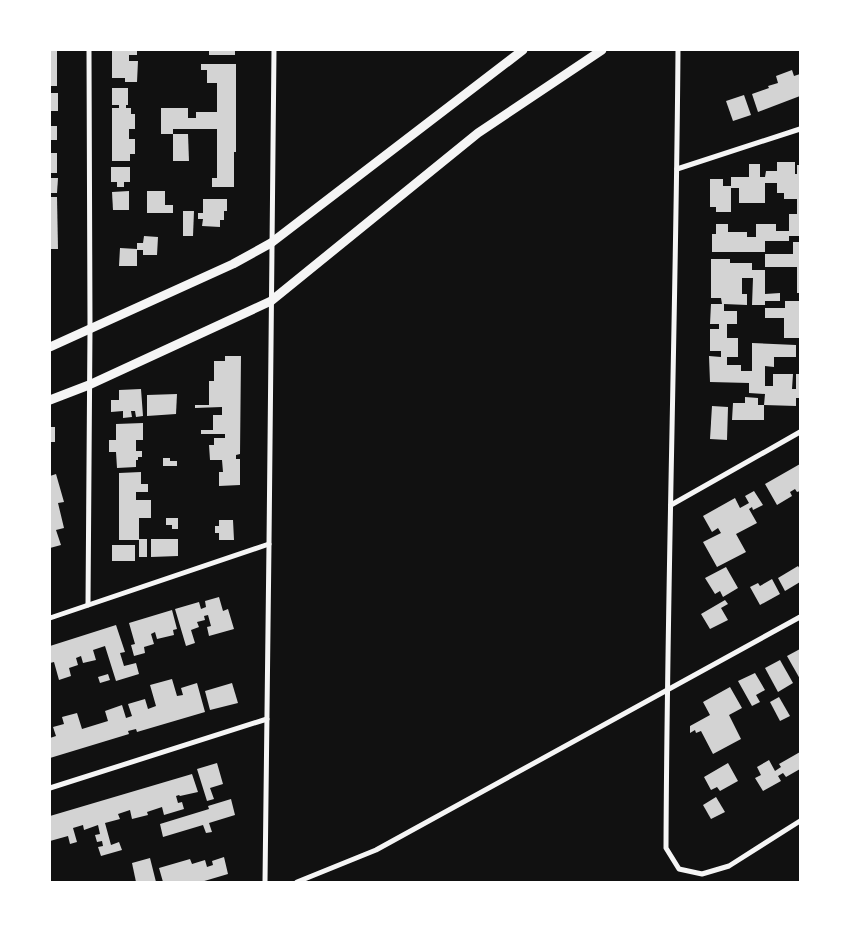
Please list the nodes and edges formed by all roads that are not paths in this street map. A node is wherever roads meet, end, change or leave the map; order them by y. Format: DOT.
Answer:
graph roads {
  1 [pos="89,50"];
  2 [pos="274,50"];
  3 [pos="523,50"];
  4 [pos="602,50"];
  5 [pos="678,50"];
  6 [pos="800,129"];
  7 [pos="677,169"];
  8 [pos="271,243"];
  9 [pos="271,301"];
  10 [pos="90,328"];
  11 [pos="50,346"];
  12 [pos="89,385"];
  13 [pos="50,400"];
  14 [pos="800,432"];
  15 [pos="671,505"];
  16 [pos="269,544"];
  17 [pos="88,605"];
  18 [pos="800,617"];
  19 [pos="50,618"];
  20 [pos="667,691"];
  21 [pos="267,718"];
  22 [pos="50,788"];
  23 [pos="800,821"];
  24 [pos="265,882"];
  25 [pos="297,882"];
  1 -- 10 [label="street"];
  2 -- 8 [label="street"];
  3 -- 8 [label="street"];
  4 -- 9 [label="street"];
  5 -- 7 [label="street"];
  6 -- 7 [label="street"];
  7 -- 15 [label="street"];
  8 -- 9 [label="street"];
  8 -- 10 [label="street"];
  9 -- 12 [label="street"];
  9 -- 16 [label="street"];
  10 -- 11 [label="street"];
  10 -- 12 [label="street"];
  12 -- 13 [label="street"];
  12 -- 17 [label="street"];
  14 -- 15 [label="street"];
  15 -- 20 [label="street"];
  16 -- 17 [label="street"];
  16 -- 21 [label="street"];
  17 -- 19 [label="street"];
  18 -- 20 [label="street"];
  20 -- 23 [label="street"];
  20 -- 25 [label="street"];
  21 -- 22 [label="street"];
  21 -- 24 [label="street"];
}
